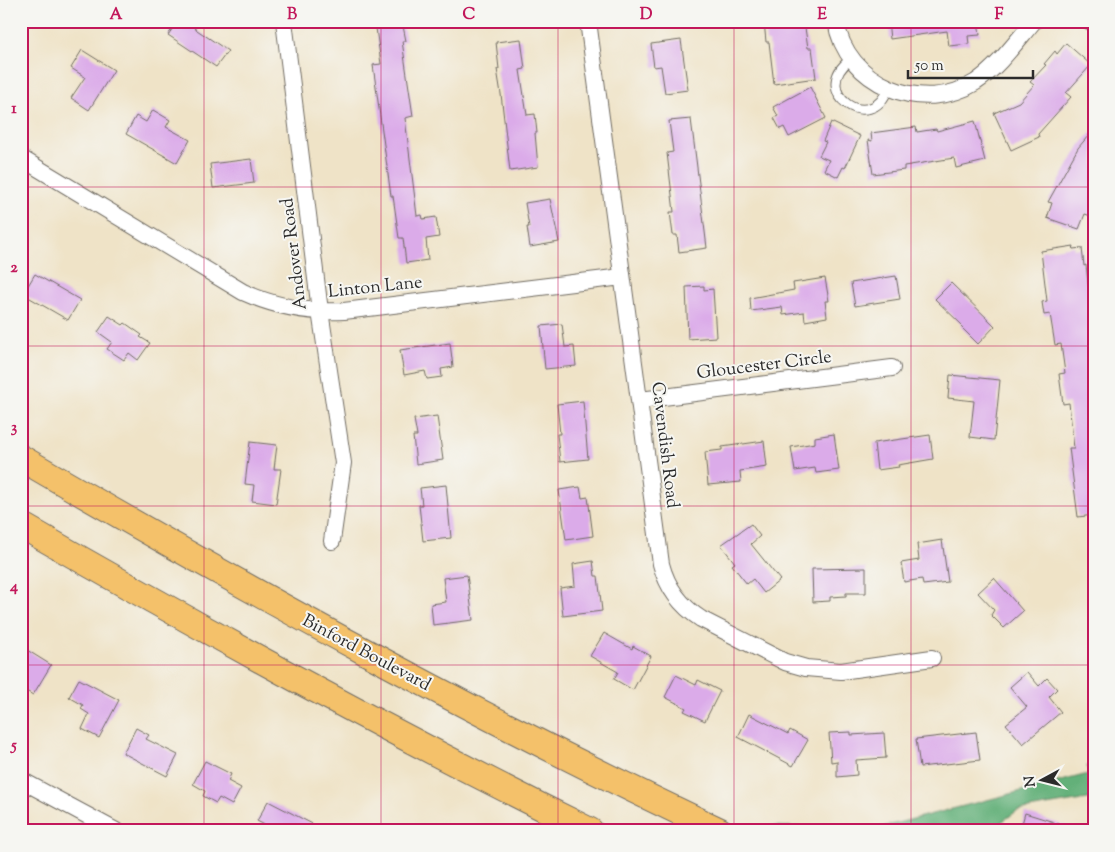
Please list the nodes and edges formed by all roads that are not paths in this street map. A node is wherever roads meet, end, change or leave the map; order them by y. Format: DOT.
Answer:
graph roads {
  1 [pos="284,21"];
  2 [pos="588,21"];
  3 [pos="836,21"];
  4 [pos="1034,21"];
  5 [pos="1089,21"];
  6 [pos="1094,23"];
  7 [pos="851,59"];
  8 [pos="888,88"];
  9 [pos="21,158"];
  10 [pos="622,277"];
  11 [pos="320,311"];
  12 [pos="892,368"];
  13 [pos="640,400"];
  14 [pos="21,458"];
  15 [pos="21,524"];
  16 [pos="332,541"];
  17 [pos="932,658"];
  18 [pos="21,780"];
  19 [pos="116,831"];
  20 [pos="590,831"];
  21 [pos="720,831"];
  1 -- 11 [label="street, Andover Road"];
  2 -- 10 [label="street, Cavendish Road"];
  3 -- 7 [label="street"];
  4 -- 8 [label="street"];
  5 -- 6 [label="street"];
  7 -- 8 [label="street"];
  7 -- 8 [label="lane"];
  9 -- 11 [label="street, Linton Lane"];
  10 -- 11 [label="street, Linton Lane"];
  10 -- 13 [label="street, Cavendish Road"];
  11 -- 16 [label="street, Andover Road"];
  12 -- 13 [label="street, Gloucester Circle"];
  13 -- 17 [label="street, Cavendish Road"];
  14 -- 21 [label="main road, Binford Boulevard"];
  15 -- 20 [label="main road"];
  18 -- 19 [label="street"];
}
